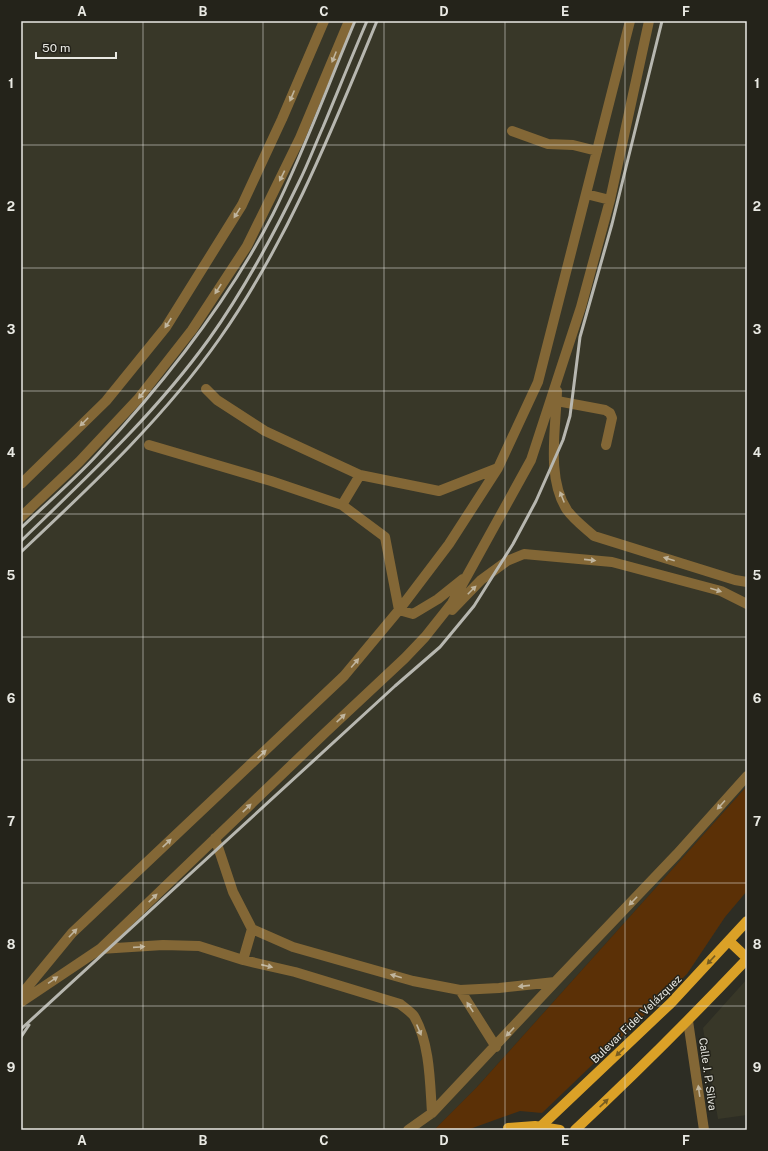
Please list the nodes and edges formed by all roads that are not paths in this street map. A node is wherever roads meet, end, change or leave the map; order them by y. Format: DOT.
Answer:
graph roads {
  1 [pos="324,21"];
  2 [pos="349,21"];
  3 [pos="630,21"];
  4 [pos="649,23"];
  5 [pos="512,131"];
  6 [pos="597,151"];
  7 [pos="586,194"];
  8 [pos="610,200"];
  9 [pos="558,378"];
  10 [pos="206,389"];
  11 [pos="557,401"];
  12 [pos="149,445"];
  13 [pos="606,445"];
  14 [pos="498,468"];
  15 [pos="360,475"];
  16 [pos="21,484"];
  17 [pos="342,504"];
  18 [pos="21,517"];
  19 [pos="467,575"];
  20 [pos="747,582"];
  21 [pos="747,604"];
  22 [pos="399,610"];
  23 [pos="425,637"];
  24 [pos="747,776"];
  25 [pos="215,838"];
  26 [pos="747,921"];
  27 [pos="252,929"];
  28 [pos="729,941"];
  29 [pos="100,949"];
  30 [pos="747,958"];
  31 [pos="243,960"];
  32 [pos="556,982"];
  33 [pos="460,990"];
  34 [pos="21,995"];
  35 [pos="21,1002"];
  36 [pos="688,1021"];
  37 [pos="496,1046"];
  38 [pos="432,1113"];
  39 [pos="504,1129"];
  40 [pos="408,1130"];
  41 [pos="537,1130"];
  42 [pos="560,1130"];
  43 [pos="575,1130"];
  44 [pos="704,1130"];
  1 -- 16 [label="street, one-way"];
  2 -- 18 [label="street, one-way"];
  3 -- 6 [label="street"];
  4 -- 8 [label="street"];
  5 -- 6 [label="street"];
  6 -- 7 [label="street"];
  7 -- 8 [label="street"];
  7 -- 14 [label="street"];
  8 -- 9 [label="street"];
  9 -- 11 [label="street"];
  9 -- 19 [label="street"];
  10 -- 15 [label="street"];
  11 -- 13 [label="street"];
  20 -- 11 [label="street, one-way"];
  12 -- 17 [label="street"];
  14 -- 15 [label="street"];
  14 -- 22 [label="street"];
  15 -- 17 [label="street"];
  17 -- 22 [label="street"];
  19 -- 22 [label="street"];
  19 -- 23 [label="street"];
  23 -- 21 [label="street, one-way"];
  34 -- 22 [label="street, one-way"];
  25 -- 23 [label="street, one-way"];
  24 -- 32 [label="street, one-way"];
  25 -- 27 [label="street"];
  29 -- 25 [label="street, one-way"];
  26 -- 28 [label="main road, Bulevar Fidel Velázquez"];
  27 -- 31 [label="street"];
  33 -- 27 [label="street, one-way"];
  28 -- 30 [label="main road"];
  28 -- 41 [label="main road, Bulevar Fidel Velázquez, one-way"];
  29 -- 31 [label="street, one-way"];
  35 -- 29 [label="street, one-way"];
  30 -- 36 [label="main road"];
  31 -- 38 [label="street, one-way"];
  32 -- 33 [label="street, one-way"];
  32 -- 37 [label="street, one-way"];
  37 -- 33 [label="street, one-way"];
  43 -- 36 [label="main road, one-way"];
  44 -- 36 [label="street, Calle J. P. Silva, one-way"];
  37 -- 38 [label="street"];
  38 -- 40 [label="street"];
  39 -- 42 [label="main road, bridge"];
}
